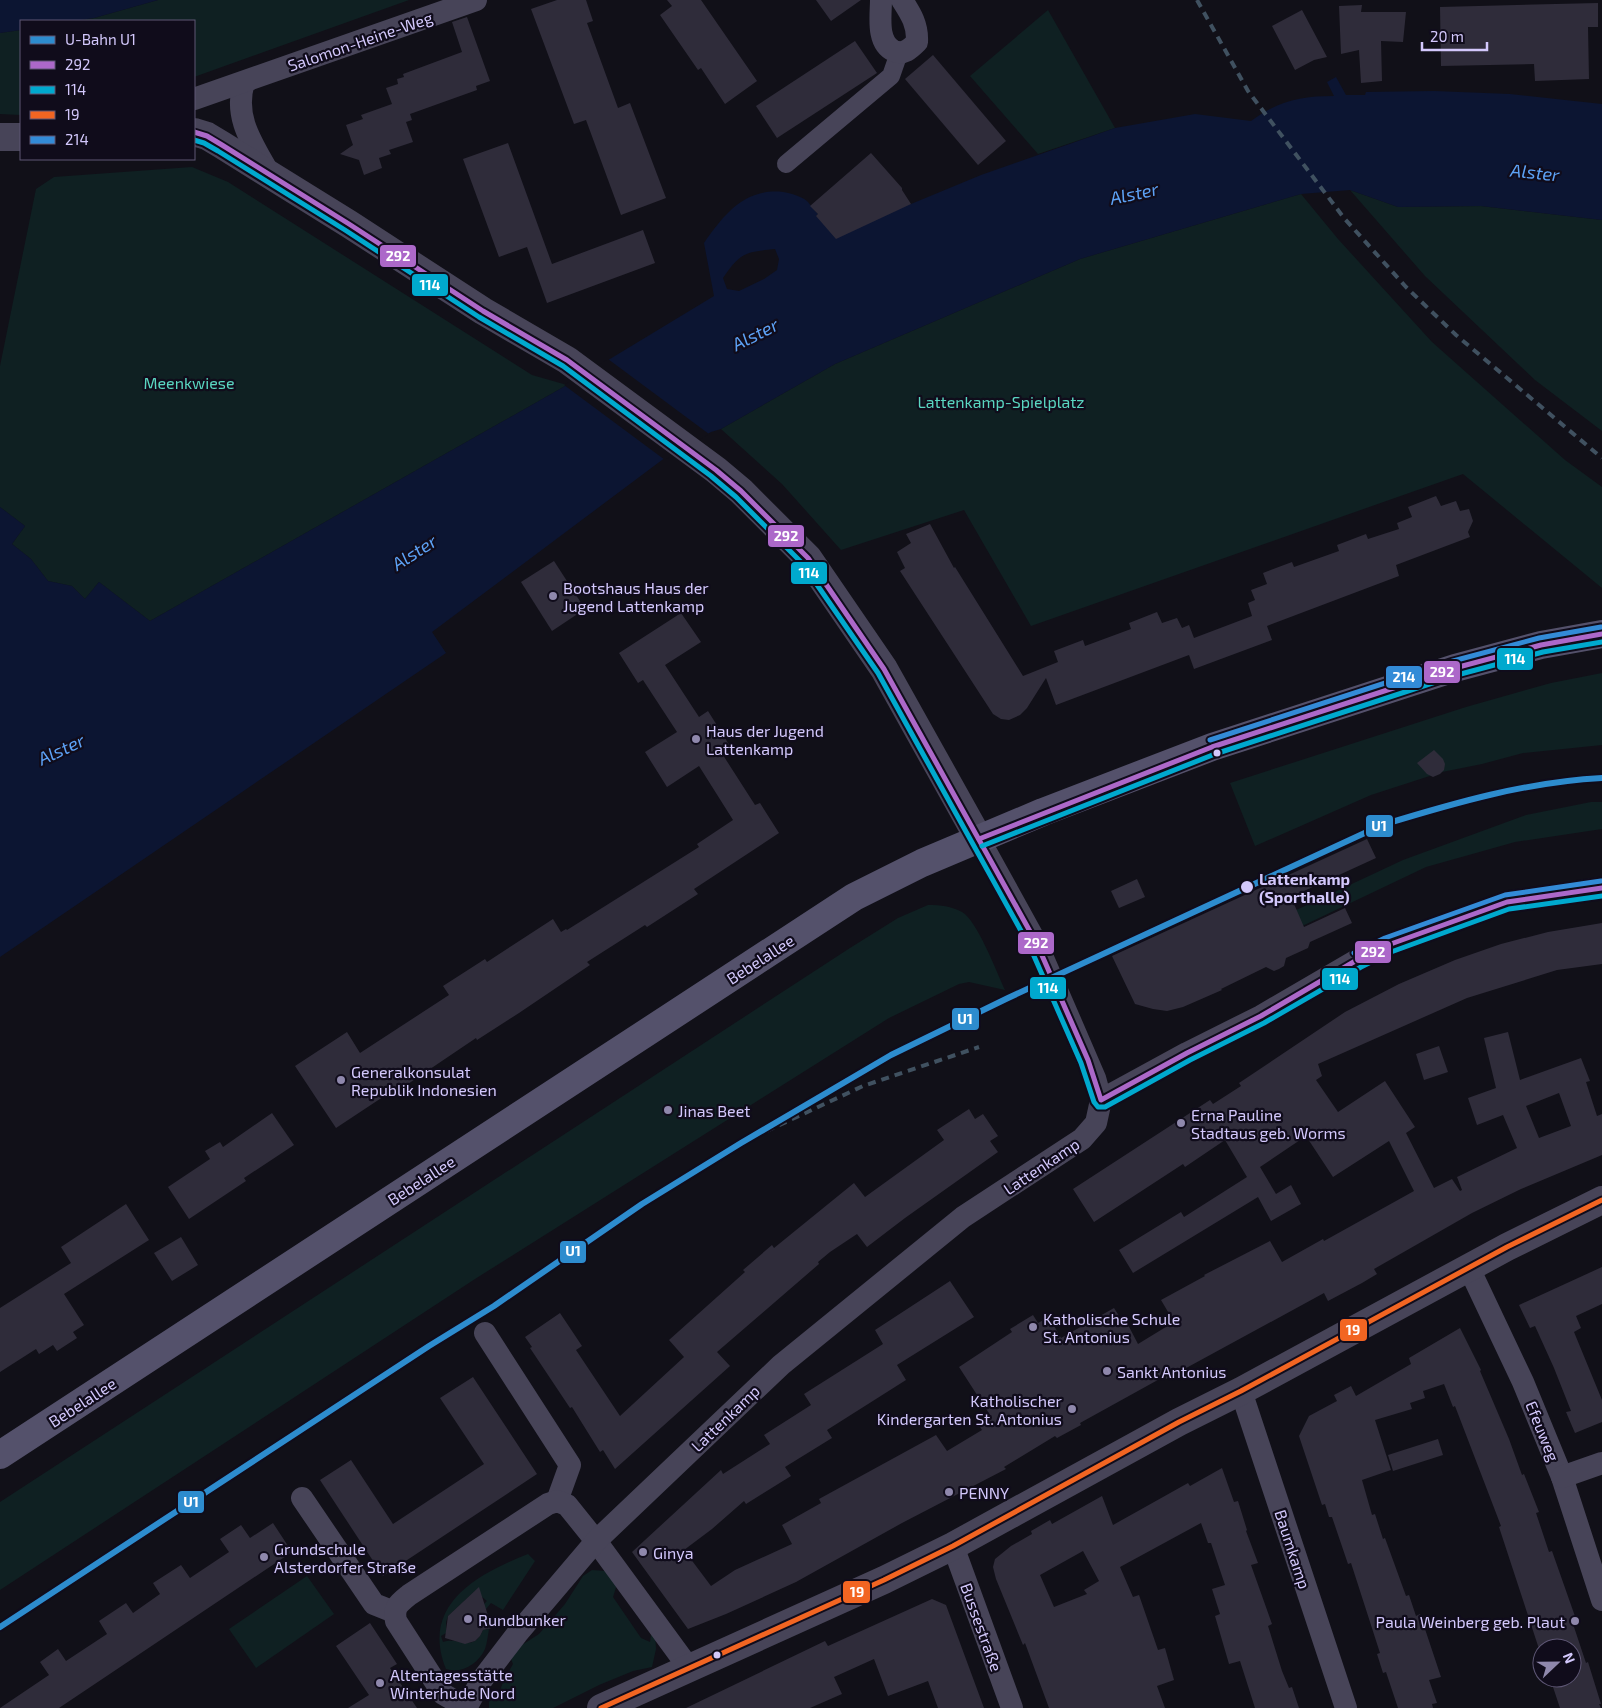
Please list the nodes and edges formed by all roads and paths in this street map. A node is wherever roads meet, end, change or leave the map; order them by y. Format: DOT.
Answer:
graph roads {
  1 [pos="476,0"];
  2 [pos="881,0"];
  3 [pos="902,0"];
  4 [pos="899,53"];
  5 [pos="244,82"];
  6 [pos="195,99"];
  7 [pos="195,132"];
  8 [pos="0,137"];
  9 [pos="20,137"];
  10 [pos="786,164"];
  11 [pos="270,174"];
  12 [pos="1602,634"];
  13 [pos="979,839"];
  14 [pos="1602,888"];
  15 [pos="1101,1100"];
  16 [pos="1602,1200"];
  17 [pos="1469,1268"];
  18 [pos="485,1333"];
  19 [pos="1241,1391"];
  20 [pos="0,1455"];
  21 [pos="1602,1464"];
  22 [pos="1562,1477"];
  23 [pos="302,1498"];
  24 [pos="557,1501"];
  25 [pos="596,1541"];
  26 [pos="953,1546"];
  27 [pos="1602,1600"];
  28 [pos="394,1612"];
  29 [pos="689,1668"];
  30 [pos="472,1703"];
  31 [pos="601,1708"];
  32 [pos="1012,1708"];
  33 [pos="1346,1708"];
  1 -- 5 [label="street, Salomon-Heine-Weg"];
  2 -- 4 [label="street"];
  3 -- 4 [label="street"];
  4 -- 10 [label="street"];
  5 -- 6 [label="street, Salomon-Heine-Weg"];
  5 -- 11 [label="street"];
  7 -- 11 [label="street"];
  8 -- 9 [label="street"];
  11 -- 13 [label="street"];
  12 -- 13 [label="main road, Bebelallee"];
  13 -- 15 [label="street"];
  13 -- 20 [label="main road, Bebelallee"];
  14 -- 15 [label="street"];
  15 -- 25 [label="street, Lattenkamp"];
  16 -- 17 [label="street"];
  17 -- 19 [label="street"];
  17 -- 22 [label="street, Efeuweg"];
  18 -- 24 [label="street"];
  19 -- 26 [label="street"];
  19 -- 33 [label="street, Baumkamp"];
  21 -- 22 [label="street"];
  22 -- 27 [label="street, Efeuweg"];
  23 -- 28 [label="street"];
  24 -- 25 [label="street"];
  24 -- 28 [label="street"];
  25 -- 29 [label="street"];
  25 -- 30 [label="street, Lattenkamp"];
  26 -- 29 [label="street"];
  26 -- 32 [label="street, Bussestraße"];
  28 -- 30 [label="street, Lattenkamp"];
  29 -- 31 [label="street"];
}
